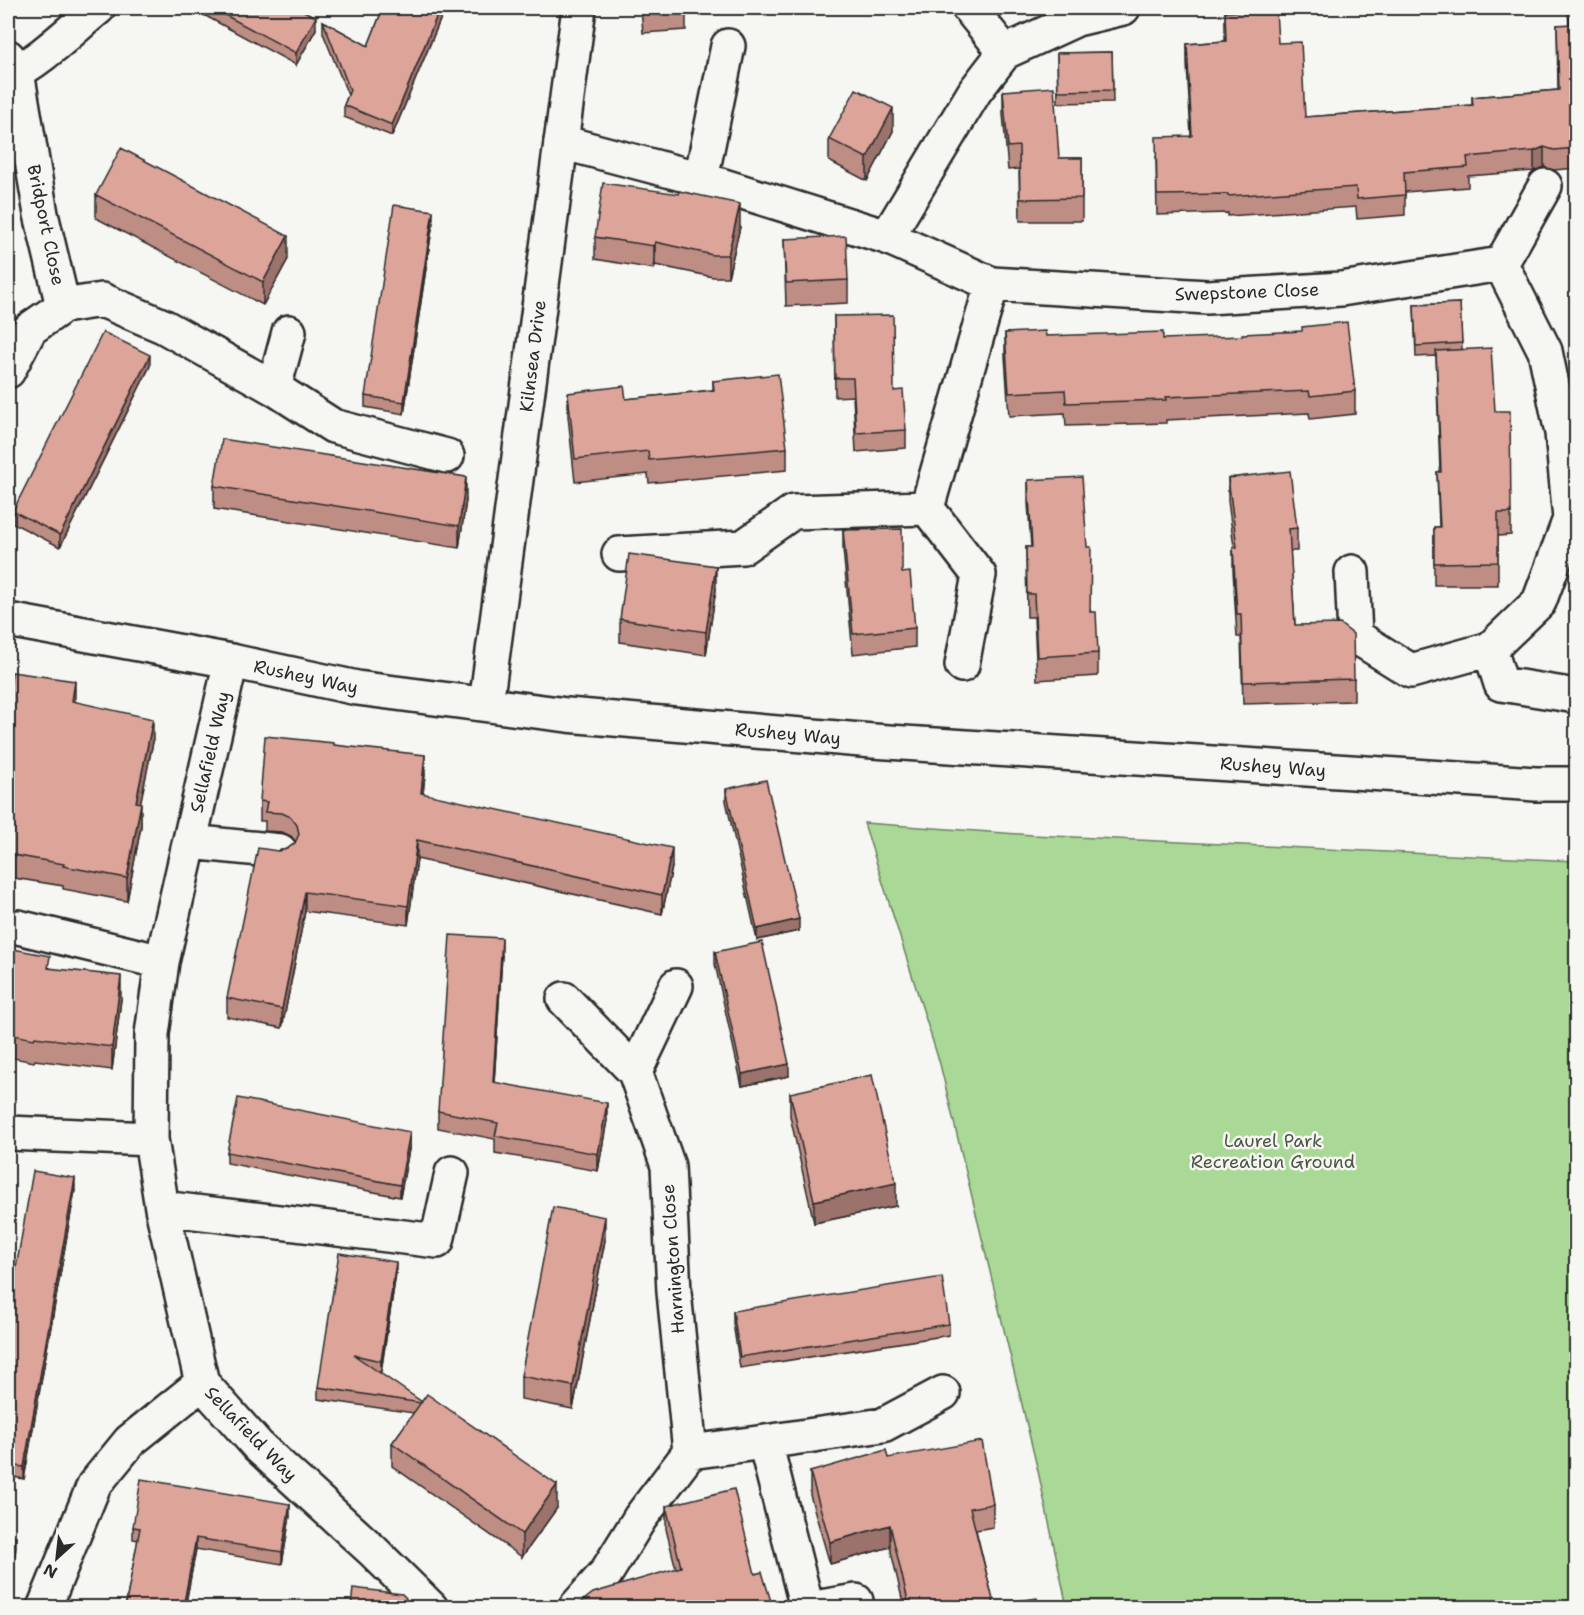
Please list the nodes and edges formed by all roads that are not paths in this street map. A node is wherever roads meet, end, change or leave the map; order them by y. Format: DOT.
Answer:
graph roads {
  1 [pos="98,8"];
  2 [pos="579,8"];
  3 [pos="969,8"];
  4 [pos="1123,8"];
  5 [pos="728,45"];
  6 [pos="1005,52"];
  7 [pos="11,68"];
  8 [pos="561,142"];
  9 [pos="701,179"];
  10 [pos="1545,186"];
  11 [pos="887,237"];
  12 [pos="1501,264"];
  13 [pos="992,284"];
  14 [pos="63,306"];
  15 [pos="289,332"];
  16 [pos="8,371"];
  17 [pos="274,388"];
  18 [pos="447,456"];
  19 [pos="927,508"];
  20 [pos="619,554"];
  21 [pos="1352,572"];
  22 [pos="8,620"];
  23 [pos="1491,650"];
  24 [pos="231,661"];
  25 [pos="962,664"];
  26 [pos="1576,696"];
  27 [pos="486,704"];
  28 [pos="1576,784"];
  29 [pos="190,842"];
  30 [pos="280,851"];
  31 [pos="18,927"];
  32 [pos="162,962"];
  33 [pos="676,986"];
  34 [pos="564,999"];
  35 [pos="635,1072"];
  36 [pos="8,1133"];
  37 [pos="151,1139"];
  38 [pos="452,1173"];
  39 [pos="162,1208"];
  40 [pos="202,1383"];
  41 [pos="944,1393"];
  42 [pos="765,1442"];
  43 [pos="690,1452"];
  44 [pos="856,1601"];
  45 [pos="44,1608"];
  46 [pos="431,1608"];
  47 [pos="575,1608"];
  48 [pos="807,1608"];
  49 [pos="814,1608"];
  1 -- 7 [label="street, Bridport Close"];
  2 -- 8 [label="street, Kilnsea Drive"];
  3 -- 6 [label="street"];
  4 -- 6 [label="street"];
  5 -- 9 [label="street"];
  6 -- 11 [label="street"];
  7 -- 14 [label="street, Bridport Close"];
  8 -- 9 [label="street, Swepstone Close"];
  8 -- 27 [label="street, Kilnsea Drive"];
  9 -- 11 [label="street, Swepstone Close"];
  10 -- 12 [label="street"];
  11 -- 13 [label="street, Swepstone Close"];
  12 -- 13 [label="street, Swepstone Close"];
  12 -- 23 [label="street"];
  13 -- 19 [label="street"];
  14 -- 16 [label="street, Bridport Close"];
  14 -- 17 [label="street, Bridport Close"];
  15 -- 17 [label="street"];
  17 -- 18 [label="street, Bridport Close"];
  19 -- 20 [label="street"];
  19 -- 25 [label="street"];
  21 -- 23 [label="street"];
  22 -- 24 [label="street, Rushey Way"];
  23 -- 26 [label="street"];
  24 -- 27 [label="street, Rushey Way"];
  24 -- 29 [label="street, Sellafield Way"];
  27 -- 28 [label="street, Rushey Way"];
  29 -- 30 [label="street"];
  29 -- 32 [label="street, Sellafield Way"];
  31 -- 32 [label="street"];
  32 -- 37 [label="street, Sellafield Way"];
  33 -- 35 [label="street"];
  34 -- 35 [label="street, Harnington Close"];
  35 -- 43 [label="street, Harnington Close"];
  36 -- 37 [label="street"];
  37 -- 39 [label="street, Sellafield Way"];
  38 -- 39 [label="street"];
  39 -- 40 [label="street, Sellafield Way"];
  40 -- 45 [label="street"];
  40 -- 46 [label="street, Sellafield Way"];
  41 -- 42 [label="street"];
  42 -- 43 [label="street"];
  42 -- 48 [label="street"];
  43 -- 47 [label="street"];
  44 -- 49 [label="street"];
}
